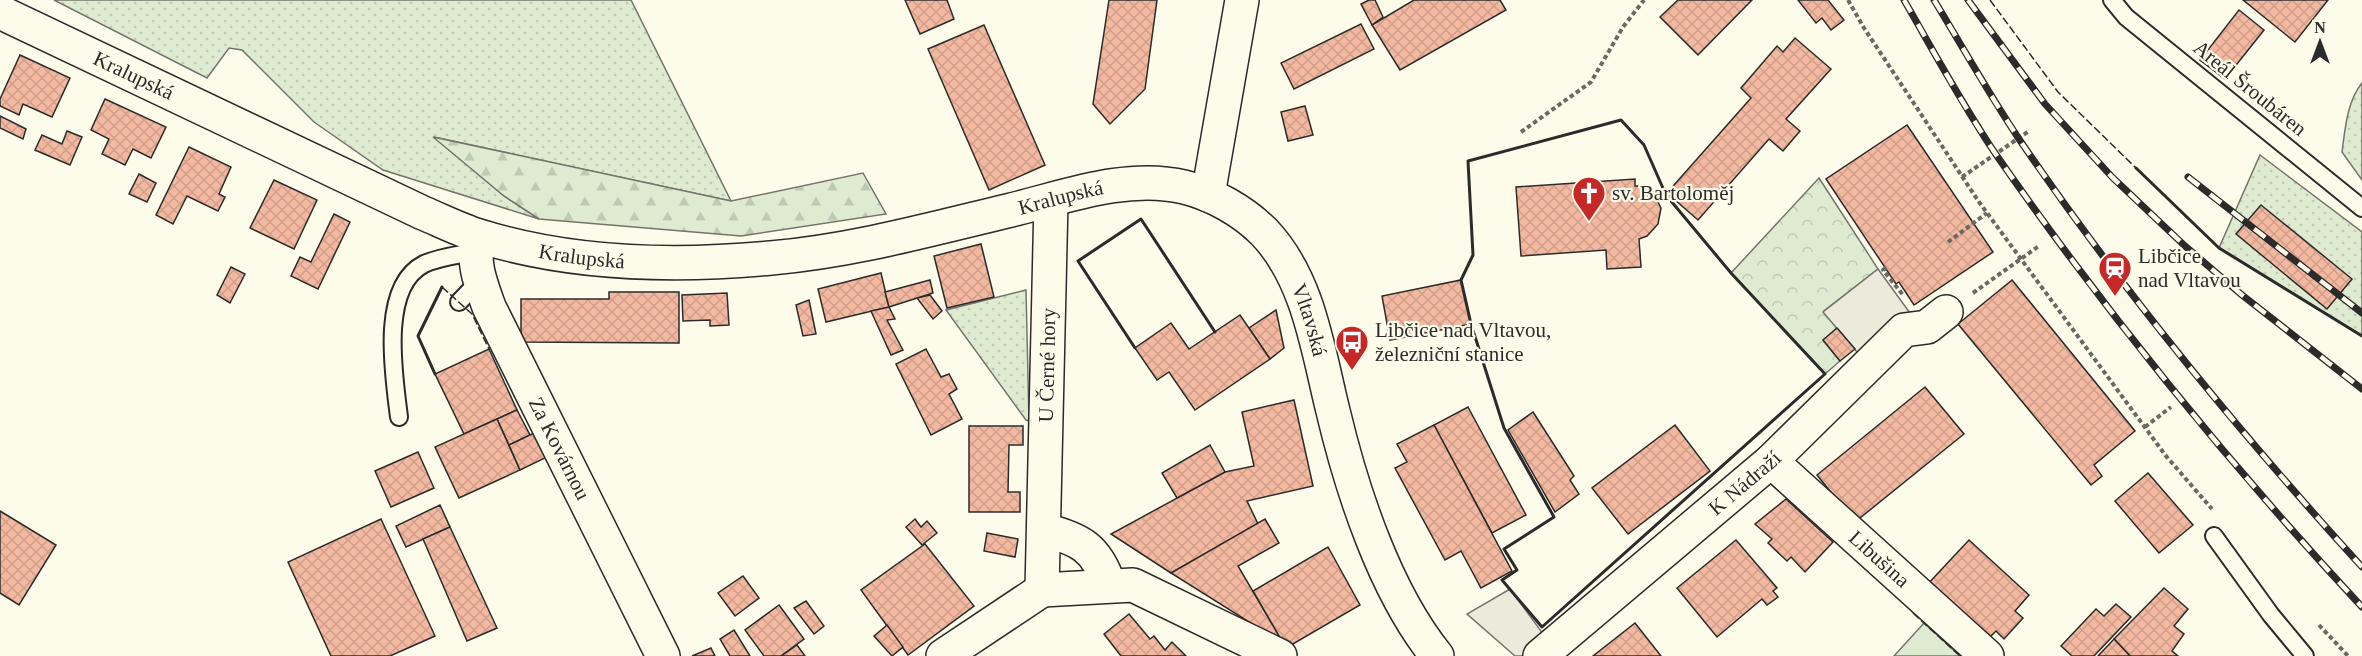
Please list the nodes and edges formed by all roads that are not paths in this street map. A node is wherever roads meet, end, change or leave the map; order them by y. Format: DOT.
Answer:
graph roads {
  1 [pos="2112,0"];
  2 [pos="1240,3"];
  3 [pos="0,12"];
  4 [pos="1208,195"];
  5 [pos="1051,201"];
  6 [pos="2362,208"];
  7 [pos="473,268"];
  8 [pos="1946,312"];
  9 [pos="399,417"];
  10 [pos="1772,461"];
  11 [pos="1044,531"];
  12 [pos="2214,536"];
  13 [pos="1109,585"];
  14 [pos="1042,590"];
  15 [pos="1435,655"];
  16 [pos="663,656"];
  17 [pos="943,656"];
  18 [pos="1280,656"];
  19 [pos="1540,656"];
  20 [pos="1987,656"];
  21 [pos="2305,656"];
  1 -- 6 [label="lane, Areál Šroubáren"];
  2 -- 4 [label="street"];
  3 -- 7 [label="street, Kralupská"];
  4 -- 5 [label="street, Kralupská"];
  4 -- 15 [label="street, Vltavská"];
  5 -- 7 [label="street, Kralupská"];
  5 -- 11 [label="street, U Černé hory"];
  7 -- 9 [label="lane"];
  7 -- 16 [label="street, Za Kovárnou"];
  8 -- 10 [label="street, K Nádraží"];
  10 -- 19 [label="street, K Nádraží"];
  10 -- 20 [label="street, Libušina"];
  11 -- 13 [label="street"];
  11 -- 14 [label="street, U Černé hory"];
  12 -- 21 [label="lane"];
  13 -- 14 [label="street"];
  13 -- 18 [label="street"];
  14 -- 17 [label="street"];
}
